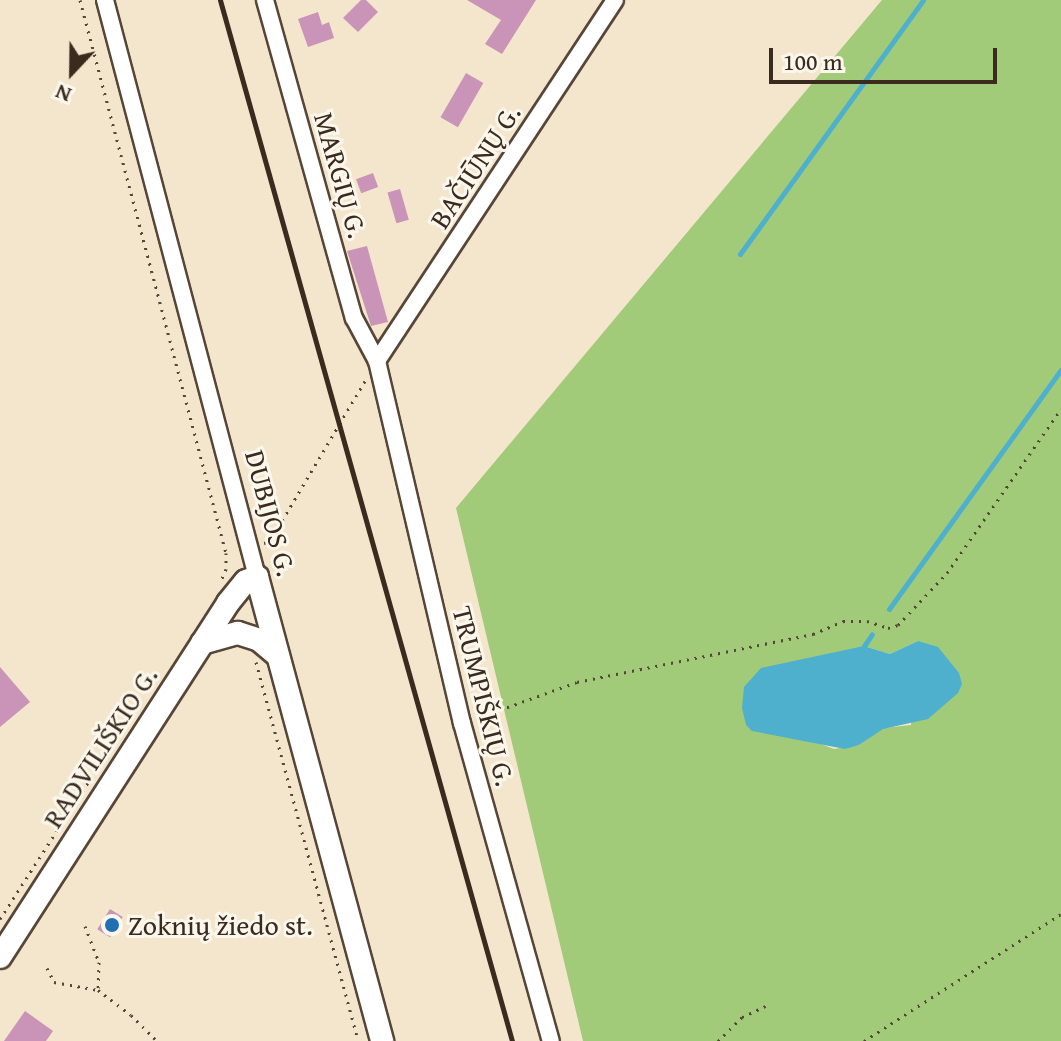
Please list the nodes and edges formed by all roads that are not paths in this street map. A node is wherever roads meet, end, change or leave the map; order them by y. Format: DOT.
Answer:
graph roads {
  1 [pos="105,0"];
  2 [pos="265,0"];
  3 [pos="615,0"];
  4 [pos="377,361"];
  5 [pos="257,577"];
  6 [pos="202,643"];
  7 [pos="277,655"];
  8 [pos="0,957"];
  9 [pos="382,1041"];
  10 [pos="551,1041"];
  1 -- 5 [label="street, DUBIJOS G."];
  2 -- 4 [label="street, MARGIŲ G."];
  3 -- 4 [label="street, BAČIŪNŲ G."];
  4 -- 10 [label="street, TRUMPIŠKIŲ G."];
  5 -- 6 [label="main road, RADVILIŠKIO G."];
  5 -- 7 [label="main road, DUBIJOS G."];
  6 -- 7 [label="main road"];
  6 -- 8 [label="main road, RADVILIŠKIO G."];
  7 -- 9 [label="main road, DUBIJOS G."];
}
